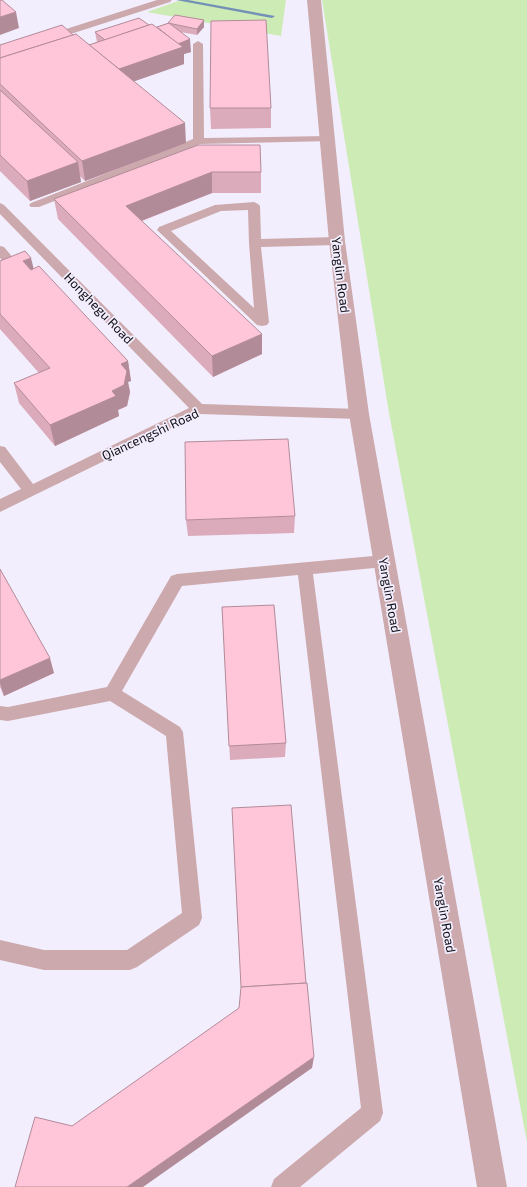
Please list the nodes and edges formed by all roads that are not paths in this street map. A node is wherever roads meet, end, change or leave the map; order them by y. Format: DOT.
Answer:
graph roads {
  1 [pos="167,0"];
  2 [pos="314,0"];
  3 [pos="38,42"];
  4 [pos="198,44"];
  5 [pos="328,139"];
  6 [pos="199,142"];
  7 [pos="35,205"];
  8 [pos="0,206"];
  9 [pos="337,241"];
  10 [pos="255,243"];
  11 [pos="0,250"];
  12 [pos="0,273"];
  13 [pos="198,409"];
  14 [pos="359,414"];
  15 [pos="0,450"];
  16 [pos="30,491"];
  17 [pos="0,506"];
  18 [pos="384,561"];
  19 [pos="305,569"];
  20 [pos="112,693"];
  21 [pos="0,713"];
  22 [pos="0,950"];
  23 [pos="282,1187"];
  24 [pos="492,1187"];
  1 -- 3 [label="lane"];
  2 -- 5 [label="street, Yanglin Road"];
  4 -- 6 [label="lane"];
  5 -- 6 [label="lane"];
  5 -- 9 [label="street, Yanglin Road"];
  6 -- 7 [label="lane"];
  8 -- 13 [label="lane, Honghegu Road"];
  9 -- 10 [label="lane"];
  9 -- 14 [label="street, Yanglin Road"];
  10 -- 10 [label="lane"];
  11 -- 12 [label="lane"];
  13 -- 14 [label="lane, Qiancengshi Road"];
  13 -- 16 [label="lane, Qiancengshi Road"];
  14 -- 18 [label="street, Yanglin Road"];
  15 -- 16 [label="lane"];
  16 -- 17 [label="lane, Qiancengshi Road"];
  18 -- 19 [label="lane"];
  18 -- 24 [label="street, Yanglin Road"];
  19 -- 20 [label="lane"];
  19 -- 23 [label="lane"];
  20 -- 21 [label="lane"];
  20 -- 22 [label="lane"];
}
